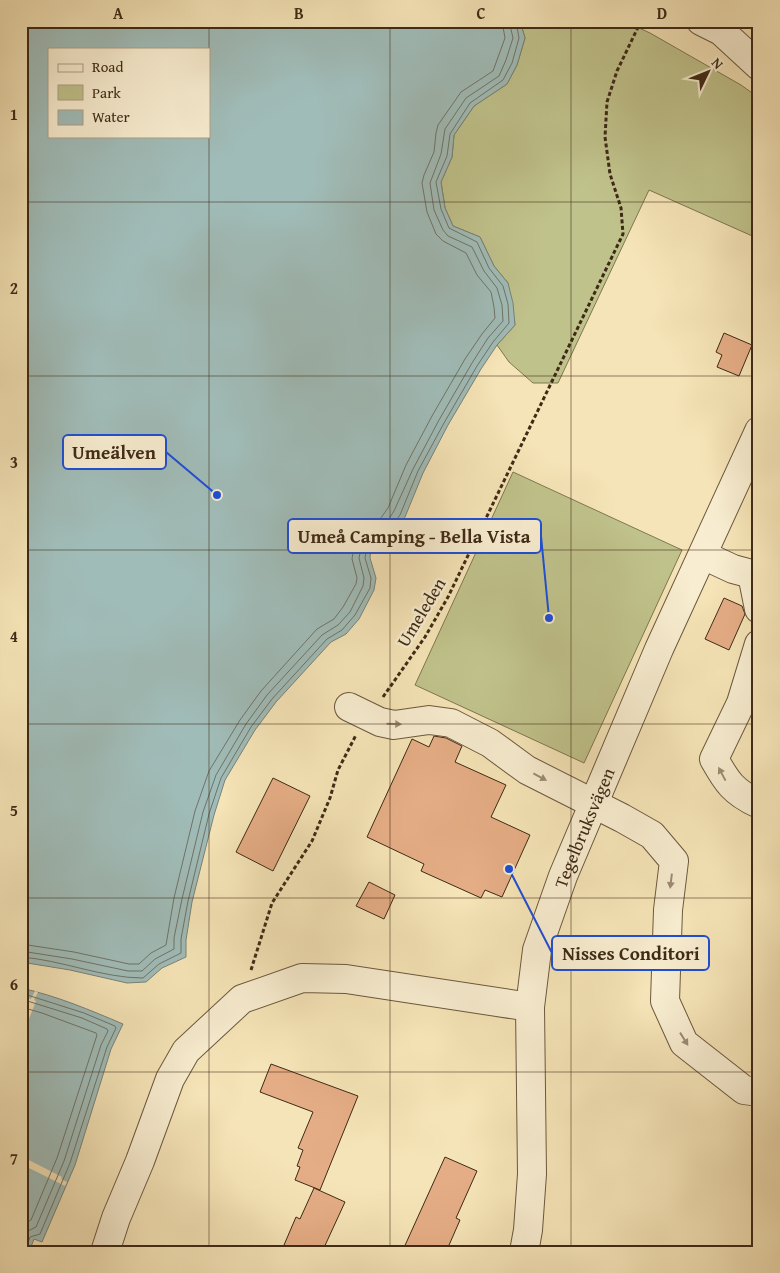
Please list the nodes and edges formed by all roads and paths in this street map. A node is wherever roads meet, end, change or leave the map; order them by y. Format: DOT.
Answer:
graph roads {
  1 [pos="641,21"];
  2 [pos="701,21"];
  3 [pos="759,66"];
  4 [pos="759,431"];
  5 [pos="750,473"];
  6 [pos="703,555"];
  7 [pos="755,575"];
  8 [pos="759,609"];
  9 [pos="759,644"];
  10 [pos="359,712"];
  11 [pos="759,804"];
  12 [pos="594,805"];
  13 [pos="242,999"];
  14 [pos="530,1007"];
  15 [pos="759,1092"];
  16 [pos="105,1252"];
  17 [pos="524,1252"];
  1 -- 10 [label="path, Umeleden"];
  2 -- 3 [label="street"];
  4 -- 5 [label="street, Tegelbruksvägen"];
  5 -- 6 [label="street, Tegelbruksvägen"];
  6 -- 7 [label="street"];
  6 -- 12 [label="street, Tegelbruksvägen"];
  7 -- 8 [label="street"];
  11 -- 9 [label="street, one-way"];
  10 -- 12 [label="street, one-way"];
  10 -- 13 [label="path, Umeleden"];
  12 -- 14 [label="street, Tegelbruksvägen"];
  12 -- 15 [label="street, one-way"];
  13 -- 14 [label="street"];
  13 -- 16 [label="street"];
  14 -- 17 [label="street, Tegelbruksvägen"];
}
